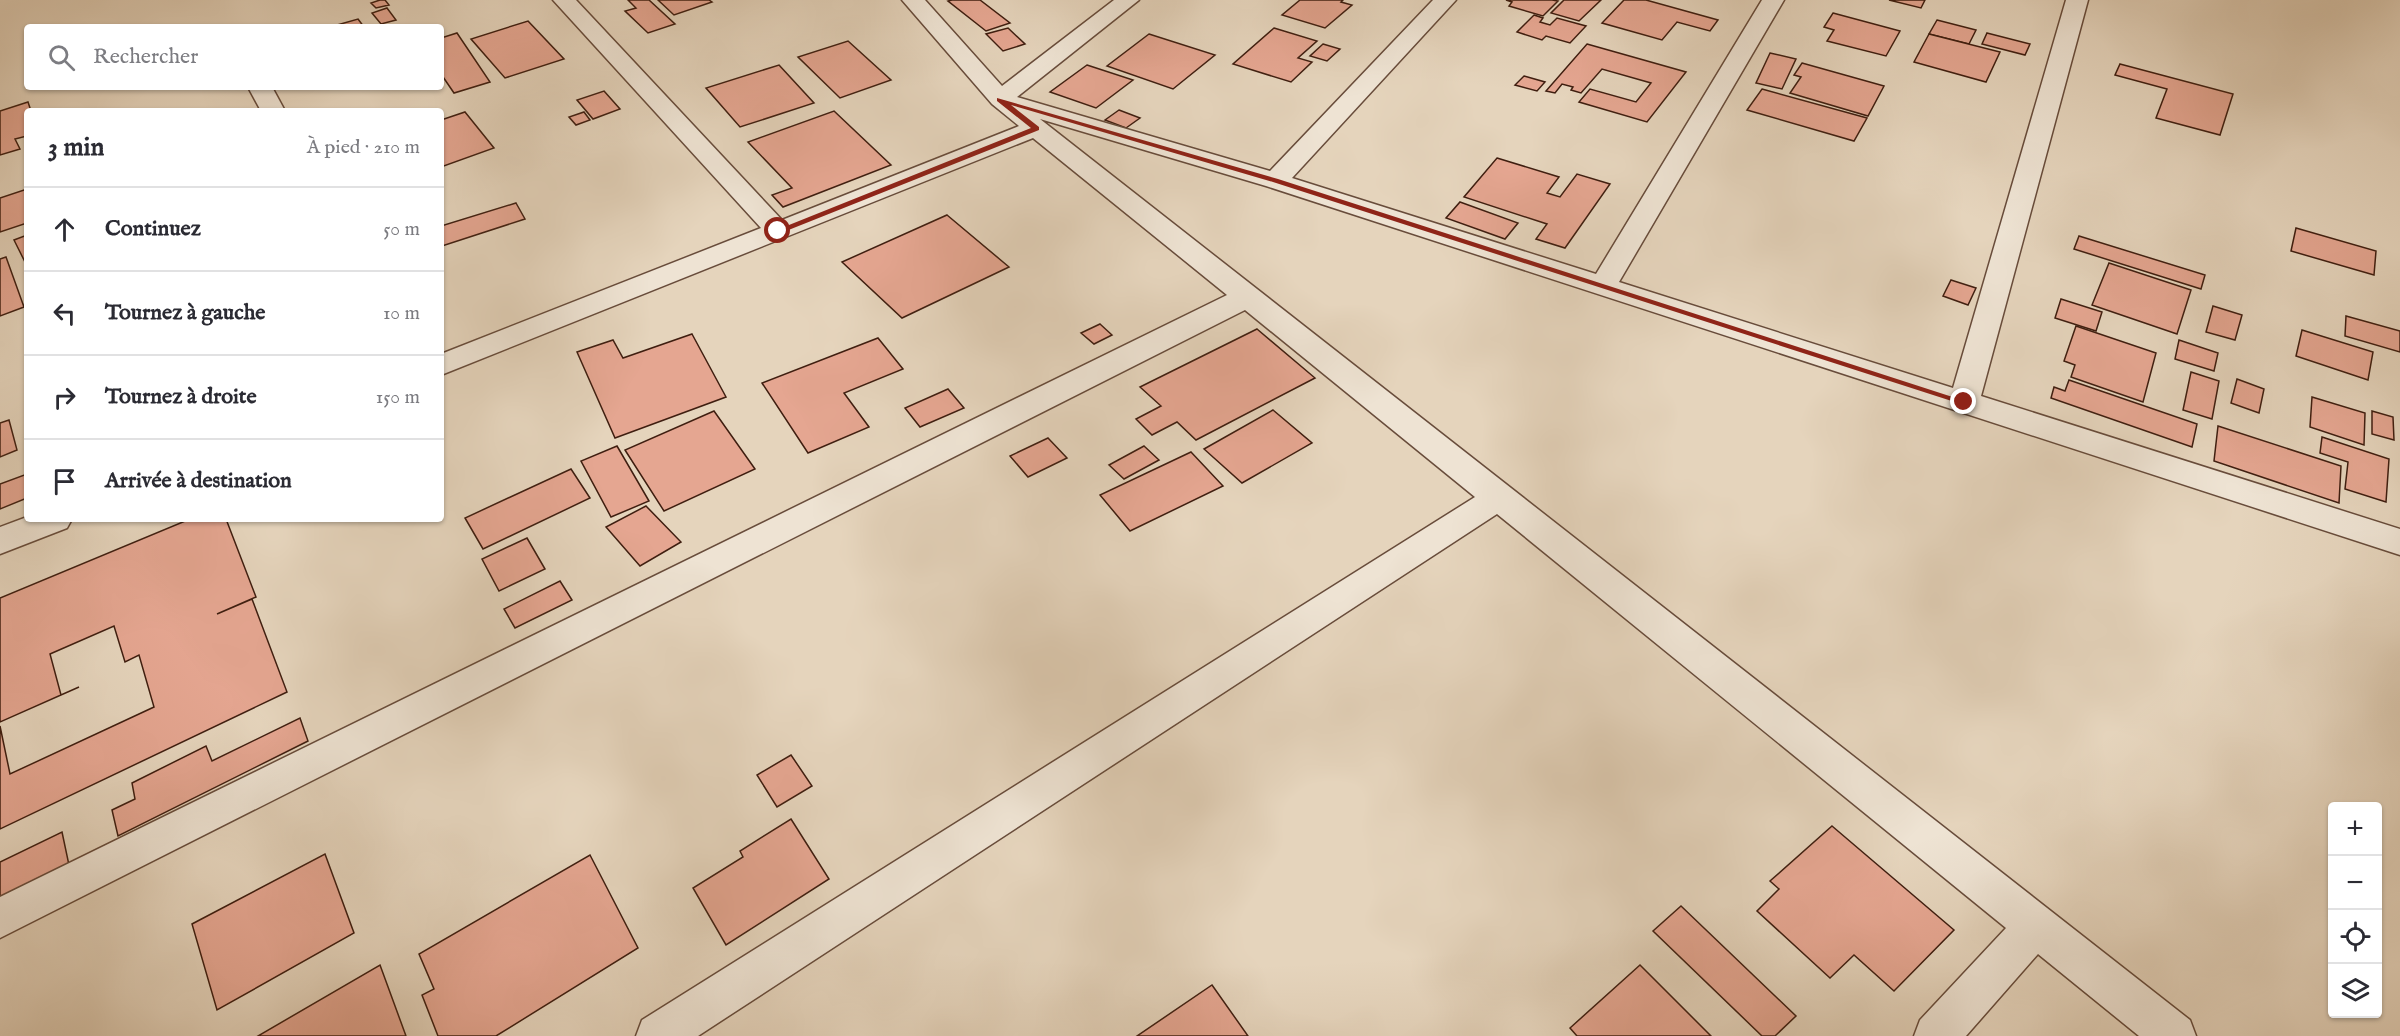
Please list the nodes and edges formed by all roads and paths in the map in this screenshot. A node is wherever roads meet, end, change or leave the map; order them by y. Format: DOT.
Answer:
graph roads {
  1 [pos="564,0"];
  2 [pos="914,0"];
  3 [pos="1128,0"];
  4 [pos="1445,0"];
  5 [pos="1773,0"];
  6 [pos="2077,0"];
  7 [pos="262,90"];
  8 [pos="1000,99"];
  9 [pos="271,108"];
  10 [pos="1036,128"];
  11 [pos="1275,181"];
  12 [pos="778,231"];
  13 [pos="1603,286"];
  14 [pos="1247,297"];
  15 [pos="444,364"];
  16 [pos="1964,402"];
  17 [pos="1499,497"];
  18 [pos="48,522"];
  19 [pos="0,541"];
  20 [pos="2400,542"];
  21 [pos="0,918"];
  22 [pos="2036,926"];
  23 [pos="658,1036"];
  24 [pos="1936,1036"];
  25 [pos="2174,1036"];
  1 -- 12 [label="street"];
  2 -- 8 [label="street"];
  3 -- 8 [label="street"];
  4 -- 11 [label="street"];
  5 -- 13 [label="street"];
  6 -- 16 [label="street"];
  7 -- 9 [label="street"];
  8 -- 10 [label="street"];
  8 -- 11 [label="street"];
  10 -- 12 [label="street"];
  10 -- 14 [label="street"];
  11 -- 13 [label="street"];
  12 -- 15 [label="street"];
  13 -- 16 [label="street"];
  14 -- 17 [label="street"];
  14 -- 21 [label="street"];
  16 -- 20 [label="street"];
  17 -- 22 [label="street"];
  17 -- 23 [label="street"];
  18 -- 19 [label="street"];
  22 -- 24 [label="street"];
  22 -- 25 [label="street"];
}
